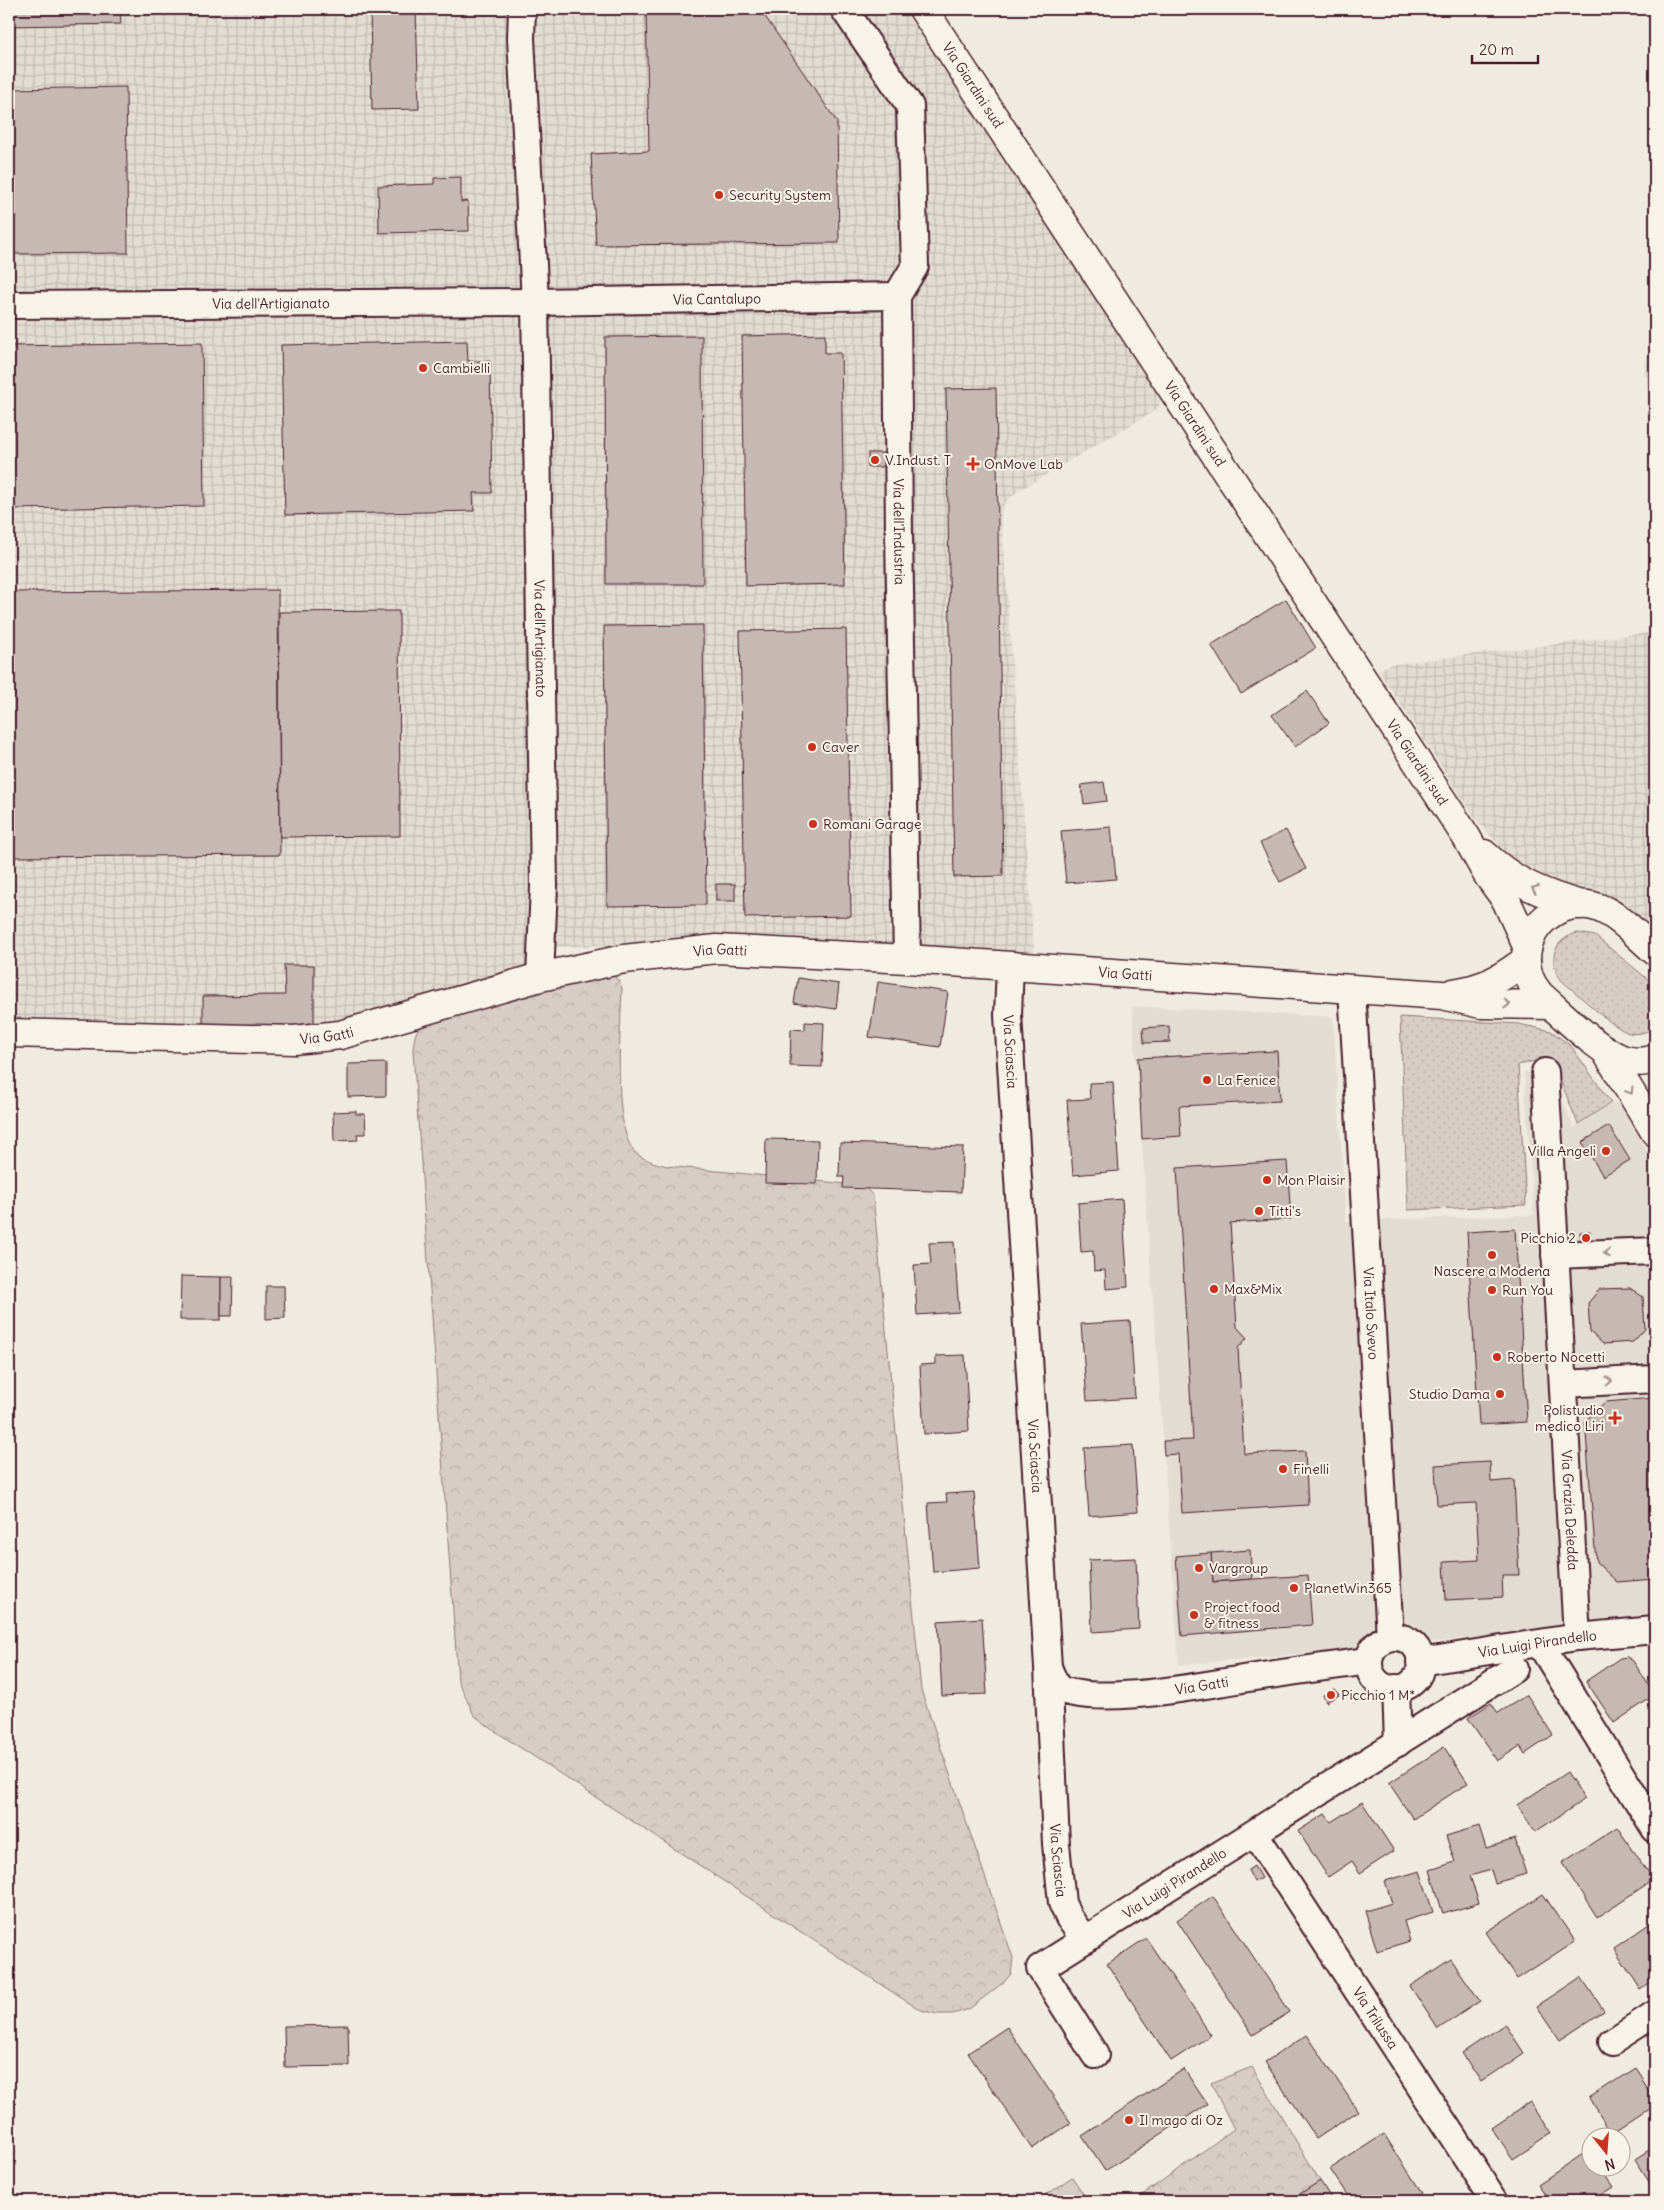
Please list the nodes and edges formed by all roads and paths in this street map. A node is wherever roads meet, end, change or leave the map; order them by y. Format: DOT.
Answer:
graph roads {
  1 [pos="522,9"];
  2 [pos="844,9"];
  3 [pos="923,9"];
  4 [pos="897,296"];
  5 [pos="535,302"];
  6 [pos="9,305"];
  7 [pos="1468,838"];
  8 [pos="1581,905"];
  9 [pos="1655,951"];
  10 [pos="1527,953"];
  11 [pos="907,959"];
  12 [pos="1010,966"];
  13 [pos="540,977"];
  14 [pos="1352,989"];
  15 [pos="1442,995"];
  16 [pos="1551,1005"];
  17 [pos="9,1033"];
  18 [pos="1605,1050"];
  19 [pos="1655,1059"];
  20 [pos="1545,1072"];
  21 [pos="1655,1132"];
  22 [pos="1655,1251"];
  23 [pos="1555,1255"];
  24 [pos="1655,1379"];
  25 [pos="1563,1384"];
  26 [pos="1655,1630"];
  27 [pos="1390,1637"];
  28 [pos="1577,1637"];
  29 [pos="1540,1644"];
  30 [pos="1369,1661"];
  31 [pos="1420,1662"];
  32 [pos="1048,1667"];
  33 [pos="1514,1669"];
  34 [pos="1396,1688"];
  35 [pos="1398,1743"];
  36 [pos="1655,1829"];
  37 [pos="1256,1834"];
  38 [pos="1085,1940"];
  39 [pos="1655,2014"];
  40 [pos="1612,2042"];
  41 [pos="1095,2055"];
  42 [pos="1494,2201"];
  1 -- 5 [label="street, Via dell'Artigianato"];
  2 -- 4 [label="street"];
  3 -- 7 [label="main road, Via Giardini sud"];
  4 -- 5 [label="street, Via Cantalupo"];
  4 -- 11 [label="street, Via dell'Industria"];
  5 -- 6 [label="street, Via dell'Artigianato"];
  5 -- 13 [label="street, Via dell'Artigianato"];
  8 -- 7 [label="main road, one-way"];
  7 -- 10 [label="main road"];
  8 -- 9 [label="main road"];
  8 -- 10 [label="main road"];
  10 -- 15 [label="main road, Via Gatti"];
  10 -- 16 [label="main road"];
  11 -- 12 [label="main road, Via Gatti"];
  11 -- 13 [label="main road, Via Gatti"];
  12 -- 14 [label="main road, Via Gatti"];
  12 -- 32 [label="street, Via Sciascia"];
  13 -- 17 [label="main road, Via Gatti"];
  14 -- 15 [label="main road, Via Gatti"];
  14 -- 27 [label="street, Via Italo Svevo"];
  15 -- 16 [label="main road, Via Gatti, one-way"];
  16 -- 18 [label="main road"];
  18 -- 19 [label="main road"];
  18 -- 21 [label="main road, one-way"];
  20 -- 23 [label="street, Via Grazia Deledda"];
  22 -- 23 [label="street, one-way"];
  23 -- 25 [label="street, Via Grazia Deledda"];
  25 -- 24 [label="street, one-way"];
  25 -- 28 [label="street, Via Grazia Deledda"];
  26 -- 28 [label="street, Via Luigi Pirandello"];
  27 -- 30 [label="street"];
  27 -- 31 [label="street"];
  28 -- 29 [label="street, Via Luigi Pirandello"];
  29 -- 31 [label="street, Via Luigi Pirandello"];
  29 -- 36 [label="street"];
  30 -- 32 [label="street, Via Gatti"];
  30 -- 34 [label="street"];
  31 -- 34 [label="street"];
  32 -- 38 [label="street, Via Sciascia"];
  33 -- 35 [label="street, Via Luigi Pirandello"];
  34 -- 35 [label="street"];
  35 -- 37 [label="street, Via Luigi Pirandello"];
  37 -- 38 [label="street, Via Luigi Pirandello"];
  37 -- 42 [label="street, Via Trilussa"];
  38 -- 41 [label="street, Via Luigi Pirandello"];
  39 -- 40 [label="street"];
}
